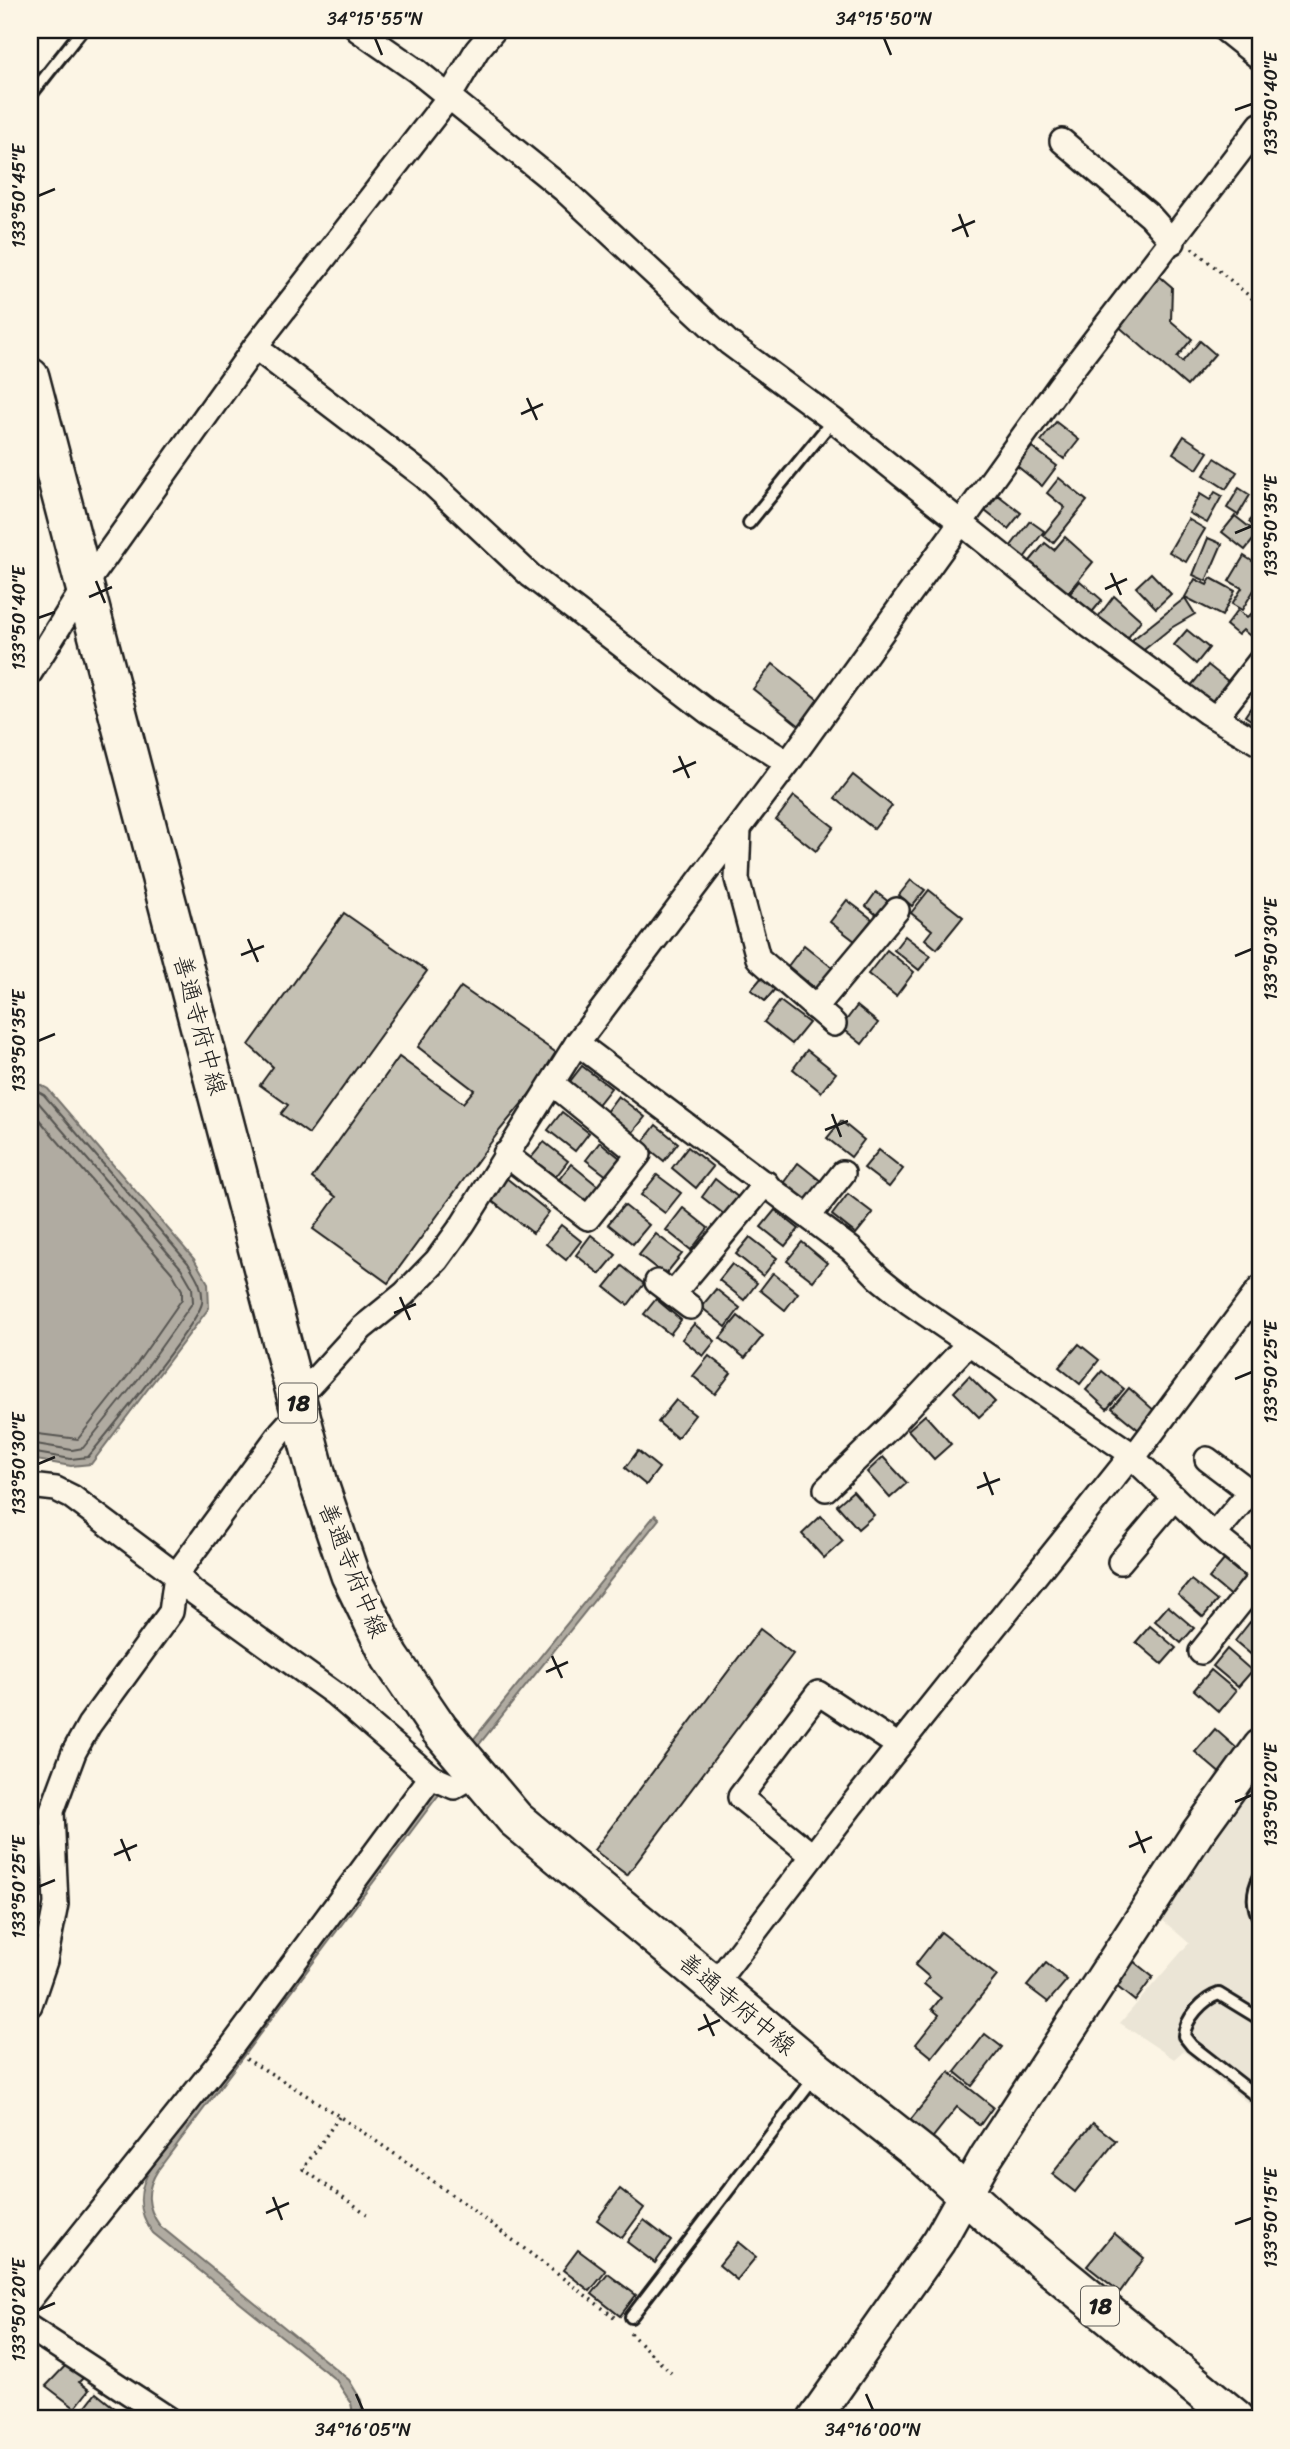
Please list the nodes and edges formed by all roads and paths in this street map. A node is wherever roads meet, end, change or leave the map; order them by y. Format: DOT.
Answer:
graph roads {
  1 [pos="82,30"];
  2 [pos="358,30"];
  3 [pos="494,30"];
  4 [pos="1225,30"];
  5 [pos="1260,58"];
  6 [pos="30,96"];
  7 [pos="449,97"];
  8 [pos="1260,125"];
  9 [pos="1062,141"];
  10 [pos="1175,239"];
  11 [pos="1260,305"];
  12 [pos="255,347"];
  13 [pos="30,377"];
  14 [pos="833,420"];
  15 [pos="959,522"];
  16 [pos="749,523"];
  17 [pos="86,584"];
  18 [pos="1260,661"];
  19 [pos="30,673"];
  20 [pos="1216,718"];
  21 [pos="1260,744"];
  22 [pos="788,763"];
  23 [pos="738,829"];
  24 [pos="897,910"];
  25 [pos="815,1008"];
  26 [pos="834,1024"];
  27 [pos="577,1043"];
  28 [pos="552,1083"];
  29 [pos="505,1154"];
  30 [pos="843,1173"];
  31 [pos="766,1184"];
  32 [pos="809,1216"];
  33 [pos="1260,1288"];
  34 [pos="673,1294"];
  35 [pos="968,1343"];
  36 [pos="298,1405"];
  37 [pos="1132,1457"];
  38 [pos="1207,1459"];
  39 [pos="30,1486"];
  40 [pos="826,1489"];
  41 [pos="1255,1495"];
  42 [pos="1174,1498"];
  43 [pos="1214,1535"];
  44 [pos="1120,1562"];
  45 [pos="1260,1572"];
  46 [pos="176,1575"];
  47 [pos="1260,1578"];
  48 [pos="1201,1652"];
  49 [pos="899,1746"];
  50 [pos="1260,1746"];
  51 [pos="475,1775"];
  52 [pos="431,1777"];
  53 [pos="813,1856"];
  54 [pos="1260,1876"];
  55 [pos="1260,1920"];
  56 [pos="714,1985"];
  57 [pos="30,2006"];
  58 [pos="1260,2019"];
  59 [pos="249,2060"];
  60 [pos="818,2072"];
  61 [pos="1260,2099"];
  62 [pos="339,2117"];
  63 [pos="963,2193"];
  64 [pos="367,2214"];
  65 [pos="30,2299"];
  66 [pos="631,2317"];
  67 [pos="30,2328"];
  68 [pos="671,2373"];
  69 [pos="158,2416"];
  70 [pos="1234,2418"];
  71 [pos="814,2419"];
  1 -- 6 [label="lane"];
  2 -- 7 [label="street"];
  3 -- 7 [label="street"];
  4 -- 5 [label="street"];
  7 -- 12 [label="street"];
  7 -- 14 [label="street"];
  8 -- 10 [label="street"];
  9 -- 10 [label="street"];
  10 -- 11 [label="path"];
  10 -- 15 [label="street"];
  12 -- 17 [label="street"];
  12 -- 22 [label="street"];
  13 -- 17 [label="main road, 善通寺府中線 / 18"];
  14 -- 15 [label="street"];
  14 -- 16 [label="lane"];
  15 -- 20 [label="street"];
  15 -- 22 [label="street"];
  17 -- 19 [label="street"];
  17 -- 36 [label="main road, 善通寺府中線 / 18"];
  18 -- 20 [label="street"];
  20 -- 21 [label="street"];
  22 -- 23 [label="street"];
  23 -- 25 [label="street"];
  23 -- 27 [label="street"];
  24 -- 25 [label="street"];
  25 -- 26 [label="street"];
  27 -- 28 [label="street"];
  27 -- 31 [label="street"];
  28 -- 29 [label="street"];
  28 -- 29 [label="street"];
  29 -- 36 [label="street"];
  30 -- 32 [label="street"];
  31 -- 32 [label="street"];
  31 -- 34 [label="street"];
  32 -- 35 [label="street"];
  33 -- 37 [label="street"];
  35 -- 37 [label="street"];
  35 -- 40 [label="street"];
  36 -- 46 [label="street"];
  36 -- 51 [label="main road, 善通寺府中線 / 18"];
  37 -- 42 [label="street"];
  37 -- 49 [label="street"];
  38 -- 41 [label="street"];
  39 -- 46 [label="street"];
  41 -- 43 [label="street"];
  42 -- 43 [label="street"];
  42 -- 44 [label="street"];
  43 -- 45 [label="street"];
  46 -- 52 [label="street"];
  46 -- 57 [label="street"];
  47 -- 48 [label="street"];
  49 -- 53 [label="street"];
  49 -- 53 [label="street"];
  50 -- 63 [label="street"];
  51 -- 52 [label="street"];
  51 -- 56 [label="main road, 善通寺府中線 / 18"];
  52 -- 65 [label="street"];
  53 -- 56 [label="street"];
  54 -- 55 [label="lane"];
  56 -- 60 [label="main road, 善通寺府中線 / 18"];
  58 -- 61 [label="lane"];
  59 -- 62 [label="path"];
  60 -- 63 [label="main road, 善通寺府中線 / 18"];
  60 -- 66 [label="lane"];
  62 -- 64 [label="path"];
  62 -- 68 [label="path"];
  63 -- 70 [label="main road, 善通寺府中線 / 18"];
  63 -- 71 [label="street"];
  67 -- 69 [label="street"];
}
